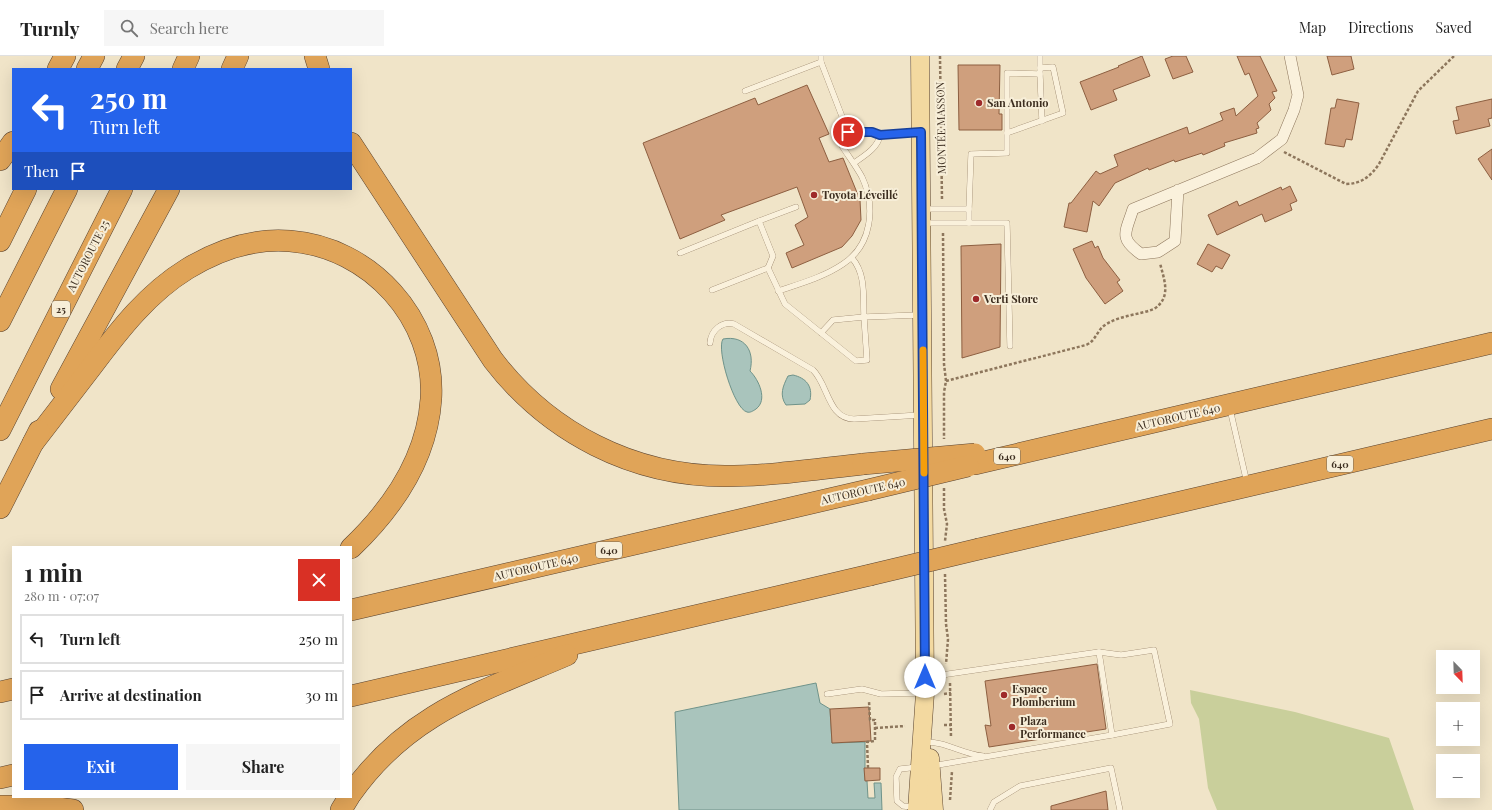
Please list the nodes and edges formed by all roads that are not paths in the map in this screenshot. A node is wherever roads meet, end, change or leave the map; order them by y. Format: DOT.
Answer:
graph roads {
  1 [pos="66,56"];
  2 [pos="94,56"];
  3 [pos="134,56"];
  4 [pos="189,56"];
  5 [pos="224,56"];
  6 [pos="238,56"];
  7 [pos="315,56"];
  8 [pos="920,56"];
  9 [pos="1040,56"];
  10 [pos="1290,56"];
  11 [pos="821,59"];
  12 [pos="59,68"];
  13 [pos="88,68"];
  14 [pos="128,68"];
  15 [pos="183,68"];
  16 [pos="218,68"];
  17 [pos="232,68"];
  18 [pos="319,68"];
  19 [pos="1040,71"];
  20 [pos="745,91"];
  21 [pos="1042,121"];
  22 [pos="848,132"];
  23 [pos="921,132"];
  24 [pos="1007,133"];
  25 [pos="880,135"];
  26 [pos="12,143"];
  27 [pos="352,145"];
  28 [pos="0,160"];
  29 [pos="854,163"];
  30 [pos="26,190"];
  31 [pos="66,190"];
  32 [pos="121,190"];
  33 [pos="164,190"];
  34 [pos="168,190"];
  35 [pos="1178,190"];
  36 [pos="796,207"];
  37 [pos="969,209"];
  38 [pos="922,216"];
  39 [pos="758,221"];
  40 [pos="969,223"];
  41 [pos="0,241"];
  42 [pos="680,253"];
  43 [pos="852,258"];
  44 [pos="768,268"];
  45 [pos="116,285"];
  46 [pos="712,290"];
  47 [pos="778,291"];
  48 [pos="923,315"];
  49 [pos="864,317"];
  50 [pos="0,321"];
  51 [pos="821,333"];
  52 [pos="710,343"];
  53 [pos="1492,344"];
  54 [pos="1010,346"];
  55 [pos="1229,405"];
  56 [pos="924,415"];
  57 [pos="1492,429"];
  58 [pos="0,430"];
  59 [pos="33,443"];
  60 [pos="975,459"];
  61 [pos="1248,486"];
  62 [pos="0,508"];
  63 [pos="352,547"];
  64 [pos="352,610"];
  65 [pos="617,633"];
  66 [pos="1099,652"];
  67 [pos="925,685"];
  68 [pos="12,689"];
  69 [pos="0,692"];
  70 [pos="827,694"];
  71 [pos="352,696"];
  72 [pos="1112,735"];
  73 [pos="925,742"];
  74 [pos="991,756"];
  75 [pos="925,767"];
  76 [pos="12,775"];
  77 [pos="0,778"];
  78 [pos="352,793"];
  79 [pos="348,798"];
  80 [pos="0,806"];
  81 [pos="929,808"];
  82 [pos="73,810"];
  83 [pos="341,810"];
  84 [pos="990,810"];
  85 [pos="1120,810"];
  1 -- 12 [label="highway"];
  2 -- 13 [label="highway"];
  3 -- 14 [label="highway"];
  4 -- 15 [label="highway"];
  5 -- 16 [label="highway"];
  6 -- 17 [label="highway"];
  7 -- 18 [label="highway"];
  8 -- 23 [label="main road, MONTÉE MASSON"];
  9 -- 19 [label="lane"];
  10 -- 35 [label="street"];
  11 -- 20 [label="lane"];
  11 -- 22 [label="lane"];
  19 -- 21 [label="lane"];
  19 -- 21 [label="lane"];
  19 -- 24 [label="lane"];
  21 -- 24 [label="lane"];
  22 -- 25 [label="lane"];
  22 -- 29 [label="lane"];
  23 -- 25 [label="lane"];
  23 -- 38 [label="main road, MONTÉE MASSON"];
  24 -- 37 [label="lane"];
  25 -- 29 [label="lane"];
  26 -- 28 [label="highway"];
  27 -- 60 [label="highway, bridge"];
  29 -- 43 [label="lane"];
  30 -- 41 [label="highway"];
  31 -- 50 [label="highway"];
  32 -- 58 [label="highway, AUTOROUTE 25 / 25"];
  33 -- 45 [label="highway"];
  34 -- 45 [label="highway"];
  35 -- 35 [label="street"];
  36 -- 39 [label="lane"];
  37 -- 38 [label="lane"];
  37 -- 40 [label="lane"];
  38 -- 40 [label="lane"];
  38 -- 48 [label="main road, MONTÉE MASSON"];
  39 -- 42 [label="lane"];
  39 -- 44 [label="lane"];
  40 -- 54 [label="lane"];
  43 -- 47 [label="lane"];
  43 -- 49 [label="lane"];
  44 -- 46 [label="lane"];
  44 -- 47 [label="lane"];
  45 -- 59 [label="highway"];
  47 -- 51 [label="lane"];
  48 -- 49 [label="lane"];
  48 -- 56 [label="main road, MONTÉE MASSON"];
  49 -- 51 [label="lane"];
  49 -- 51 [label="lane"];
  52 -- 56 [label="lane"];
  53 -- 55 [label="highway, AUTOROUTE 640"];
  55 -- 60 [label="highway, AUTOROUTE 640"];
  55 -- 61 [label="lane"];
  56 -- 67 [label="main road, MONTÉE MASSON"];
  57 -- 61 [label="highway, 640"];
  59 -- 62 [label="highway"];
  59 -- 63 [label="highway"];
  60 -- 64 [label="highway, AUTOROUTE 640 / 640, bridge"];
  61 -- 65 [label="highway, 640, bridge"];
  65 -- 71 [label="highway, 640"];
  65 -- 78 [label="highway"];
  66 -- 67 [label="lane"];
  66 -- 72 [label="lane"];
  66 -- 72 [label="lane"];
  67 -- 70 [label="lane"];
  67 -- 73 [label="main road, MONTÉE MASSON"];
  68 -- 69 [label="highway"];
  72 -- 74 [label="lane"];
  73 -- 74 [label="lane"];
  73 -- 75 [label="main road, MONTÉE MASSON"];
  74 -- 75 [label="lane"];
  75 -- 81 [label="main road, MONTÉE MASSON"];
  76 -- 77 [label="highway"];
  79 -- 83 [label="highway"];
  80 -- 82 [label="highway"];
  84 -- 85 [label="lane"];
}
